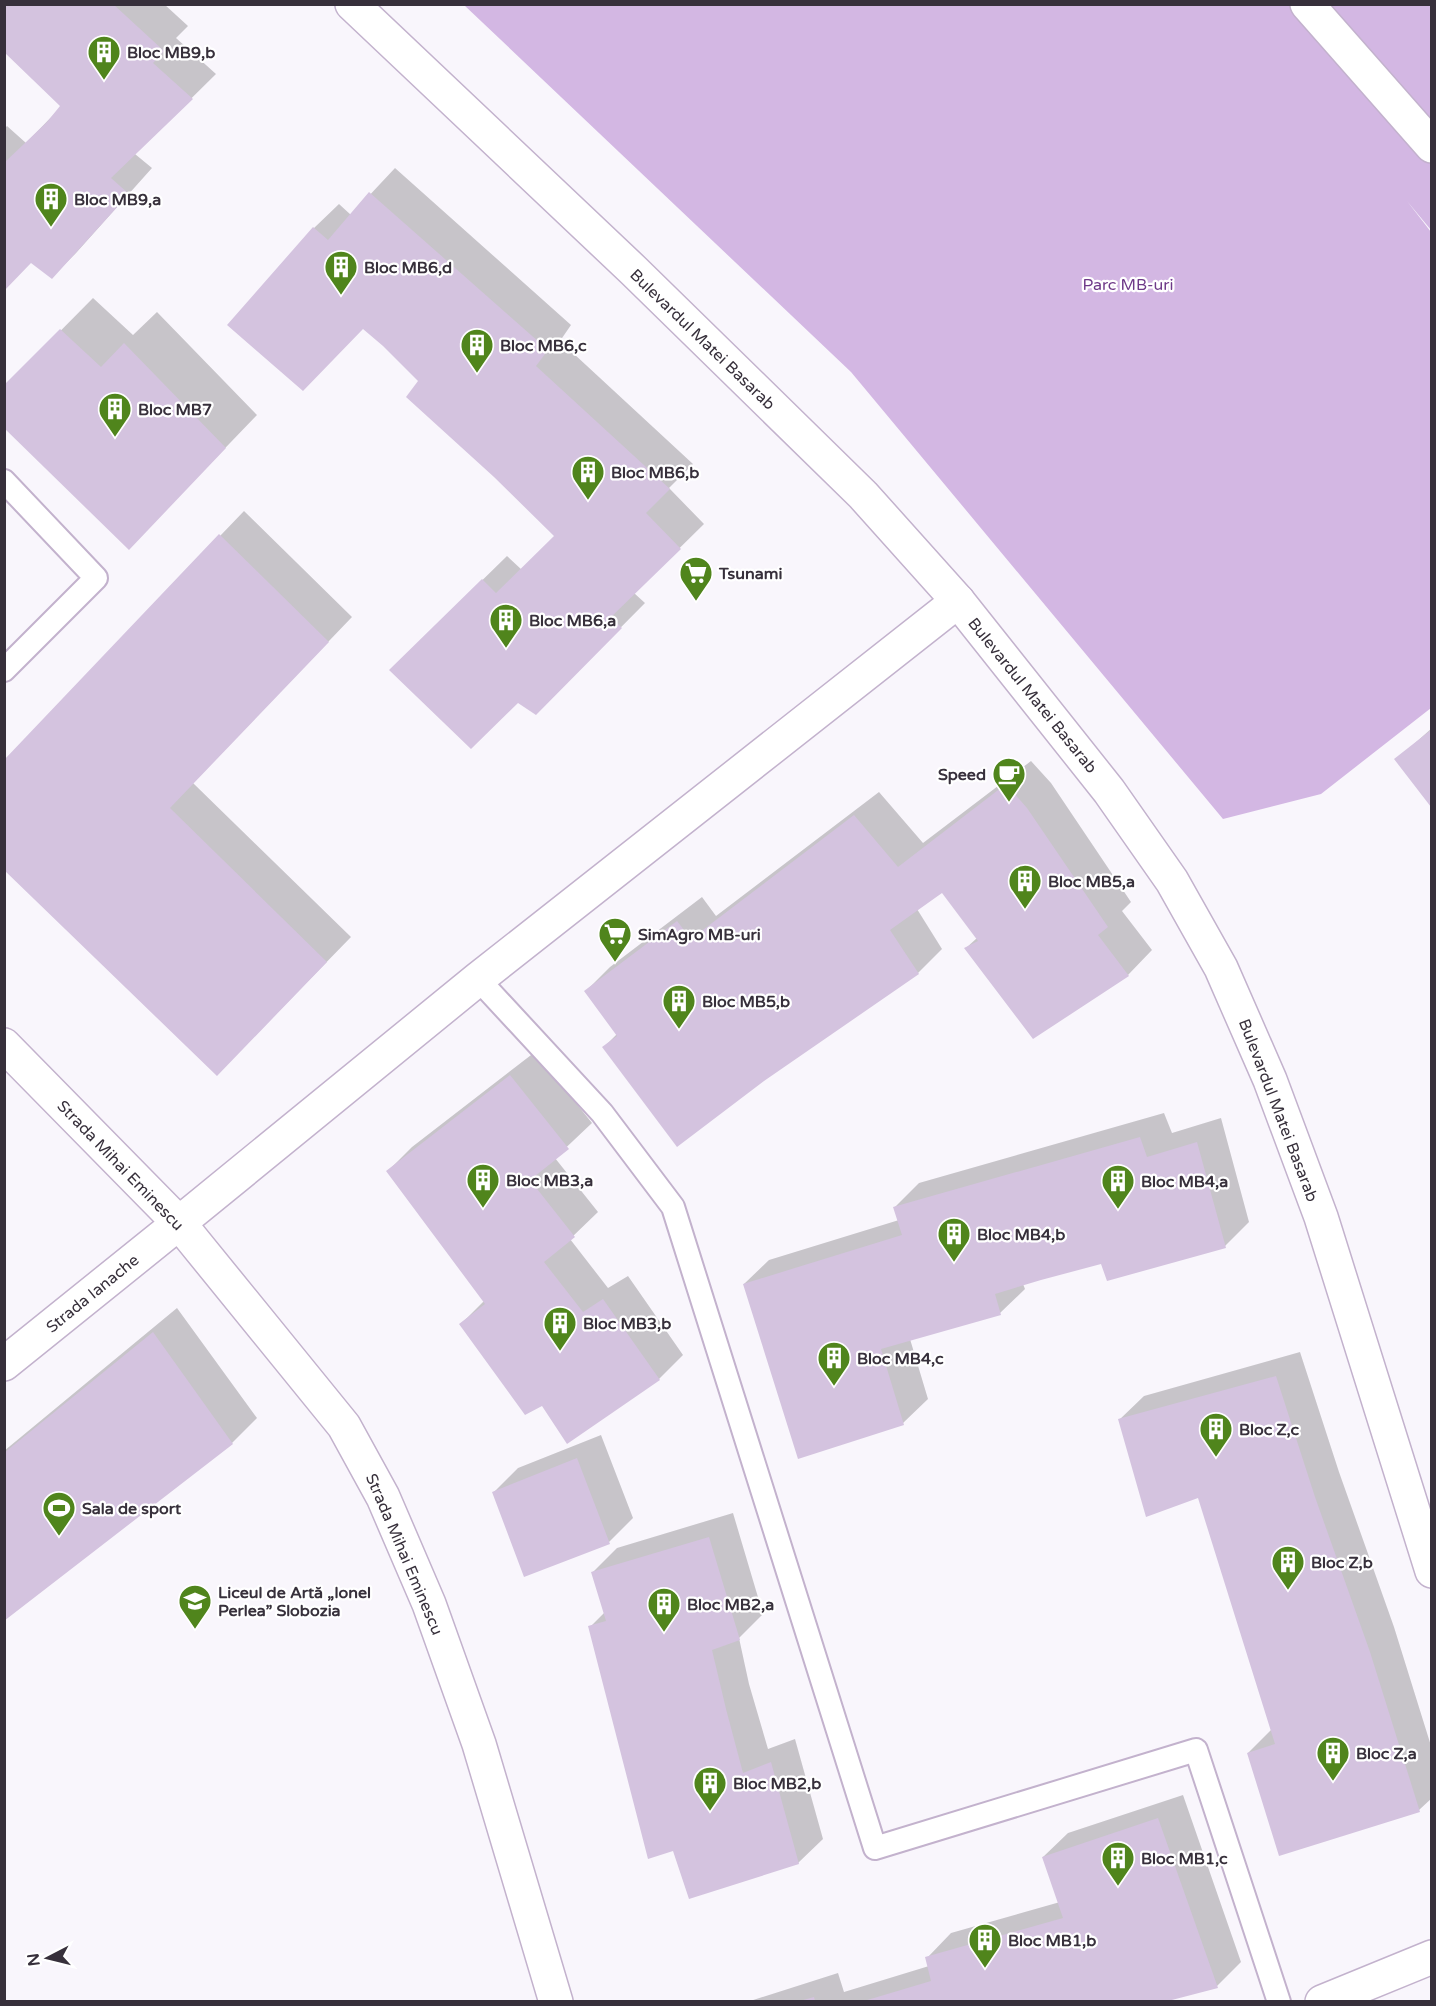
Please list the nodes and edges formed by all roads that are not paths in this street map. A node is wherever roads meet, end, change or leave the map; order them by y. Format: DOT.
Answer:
graph roads {
  1 [pos="351,4"];
  2 [pos="1306,4"];
  3 [pos="1431,146"];
  4 [pos="4,481"];
  5 [pos="958,601"];
  6 [pos="4,670"];
  7 [pos="478,979"];
  8 [pos="4,1045"];
  9 [pos="180,1223"];
  10 [pos="4,1364"];
  11 [pos="1431,1571"];
  12 [pos="1431,1957"];
  13 [pos="556,2001"];
  14 [pos="1279,2001"];
  15 [pos="1322,2001"];
  1 -- 5 [label="main road, Bulevardul Matei Basarab"];
  2 -- 3 [label="main road"];
  4 -- 6 [label="lane"];
  5 -- 7 [label="main road, Strada Ianache"];
  5 -- 11 [label="main road, Bulevardul Matei Basarab"];
  7 -- 9 [label="main road, Strada Ianache"];
  7 -- 14 [label="lane"];
  8 -- 9 [label="main road, Strada Mihai Eminescu"];
  9 -- 10 [label="main road, Strada Ianache"];
  9 -- 13 [label="main road, Strada Mihai Eminescu"];
  12 -- 15 [label="main road"];
}
